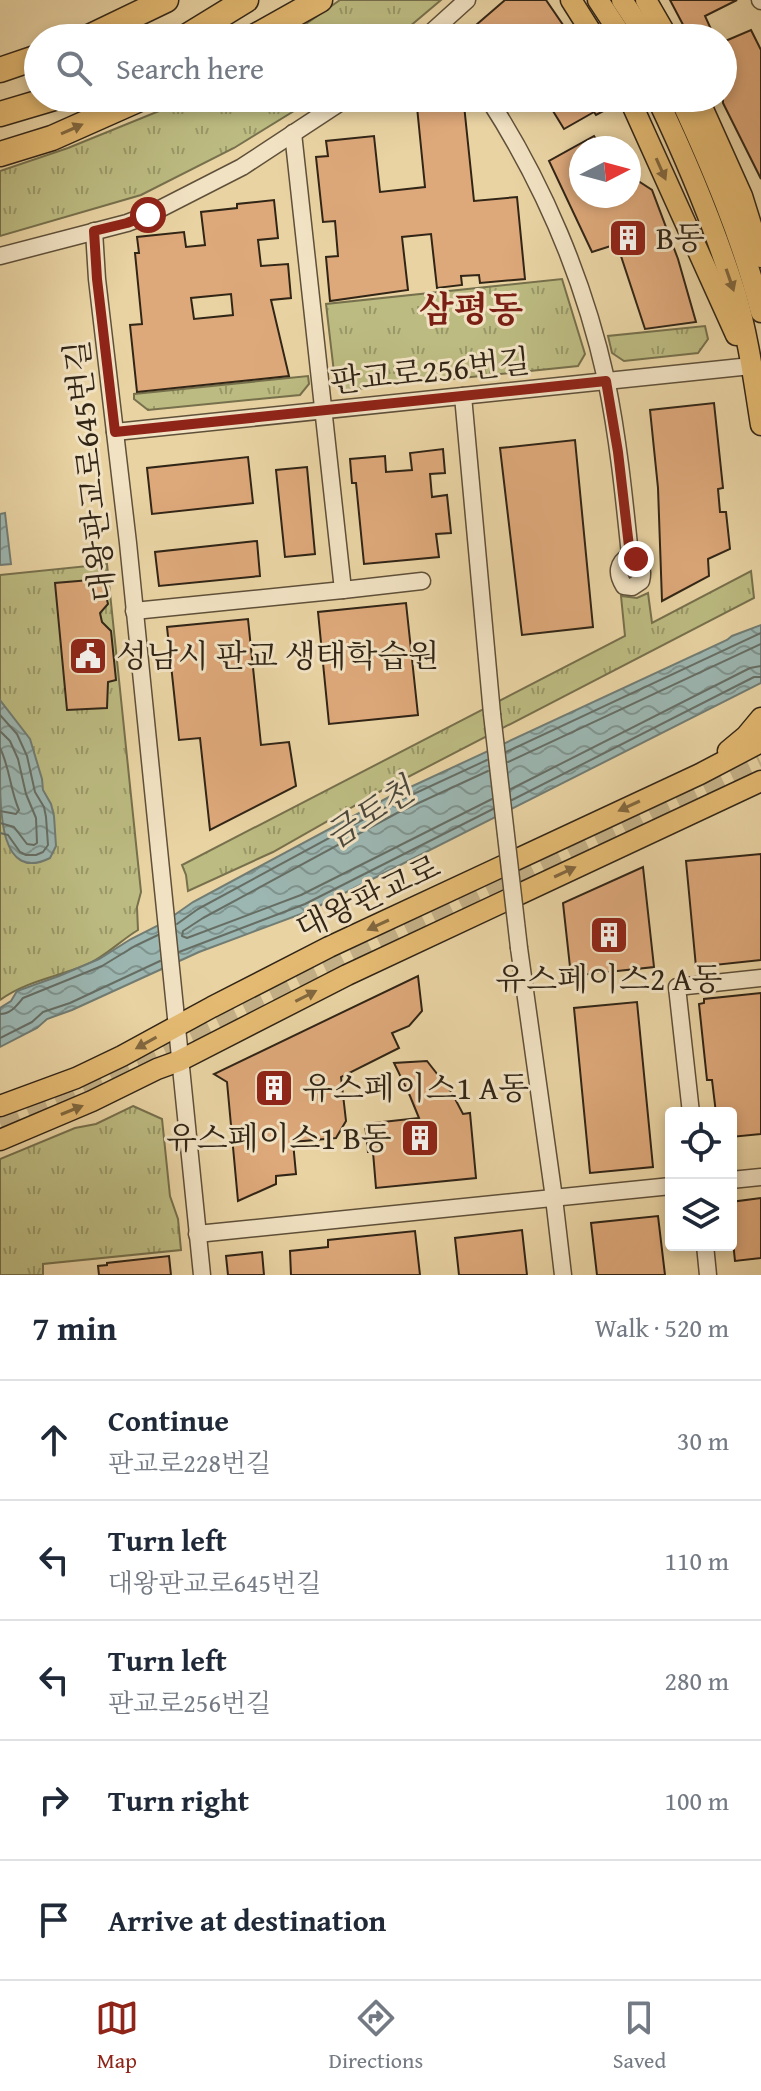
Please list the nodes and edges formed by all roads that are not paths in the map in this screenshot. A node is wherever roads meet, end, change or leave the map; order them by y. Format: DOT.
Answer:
graph roads {
  1 [pos="166,0"];
  2 [pos="246,0"];
  3 [pos="298,0"];
  4 [pos="320,0"];
  5 [pos="467,0"];
  6 [pos="571,0"];
  7 [pos="598,0"];
  8 [pos="622,0"];
  9 [pos="646,0"];
  10 [pos="116,24"];
  11 [pos="207,24"];
  12 [pos="264,24"];
  13 [pos="277,24"];
  14 [pos="448,24"];
  15 [pos="586,24"];
  16 [pos="614,24"];
  17 [pos="638,24"];
  18 [pos="660,24"];
  19 [pos="24,62"];
  20 [pos="0,70"];
  21 [pos="24,107"];
  22 [pos="110,112"];
  23 [pos="325,112"];
  24 [pos="496,112"];
  25 [pos="635,112"];
  26 [pos="665,112"];
  27 [pos="687,112"];
  28 [pos="704,112"];
  29 [pos="0,114"];
  30 [pos="293,133"];
  31 [pos="0,154"];
  32 [pos="714,202"];
  33 [pos="94,231"];
  34 [pos="0,256"];
  35 [pos="761,257"];
  36 [pos="761,312"];
  37 [pos="751,366"];
  38 [pos="606,381"];
  39 [pos="463,396"];
  40 [pos="324,410"];
  41 [pos="761,425"];
  42 [pos="115,432"];
  43 [pos="630,555"];
  44 [pos="422,581"];
  45 [pos="343,590"];
  46 [pos="134,611"];
  47 [pos="761,718"];
  48 [pos="761,742"];
  49 [pos="700,774"];
  50 [pos="761,781"];
  51 [pos="761,792"];
  52 [pos="734,794"];
  53 [pos="761,978"];
  54 [pos="176,1026"];
  55 [pos="179,1061"];
  56 [pos="0,1106"];
  57 [pos="690,1107"];
  58 [pos="0,1140"];
  59 [pos="761,1177"];
  60 [pos="737,1179"];
  61 [pos="665,1187"];
  62 [pos="554,1198"];
  63 [pos="197,1234"];
  64 [pos="706,1251"];
  65 [pos="202,1275"];
  66 [pos="563,1275"];
  67 [pos="708,1275"];
  1 -- 10 [label="highway"];
  2 -- 11 [label="highway"];
  3 -- 12 [label="highway"];
  4 -- 13 [label="highway"];
  5 -- 14 [label="street"];
  6 -- 15 [label="main road"];
  7 -- 16 [label="main road"];
  8 -- 17 [label="main road"];
  9 -- 18 [label="main road"];
  19 -- 20 [label="highway"];
  21 -- 29 [label="highway"];
  31 -- 22 [label="highway, one-way"];
  23 -- 30 [label="street"];
  24 -- 38 [label="street"];
  25 -- 37 [label="main road, one-way"];
  26 -- 32 [label="main road"];
  27 -- 32 [label="main road"];
  28 -- 35 [label="main road"];
  30 -- 33 [label="street"];
  30 -- 40 [label="street"];
  32 -- 36 [label="main road"];
  32 -- 37 [label="main road, one-way"];
  33 -- 34 [label="street"];
  33 -- 42 [label="street, 대왕판교로645번길"];
  37 -- 38 [label="street, 판교로256번길"];
  37 -- 41 [label="main road"];
  38 -- 39 [label="street, 판교로256번길"];
  38 -- 43 [label="street"];
  39 -- 40 [label="street, 판교로256번길"];
  39 -- 62 [label="street, bridge"];
  40 -- 42 [label="street, 판교로256번길"];
  40 -- 45 [label="street"];
  42 -- 46 [label="street, 대왕판교로645번길"];
  44 -- 45 [label="street"];
  45 -- 46 [label="street"];
  46 -- 54 [label="street, 대왕판교로645번길"];
  47 -- 49 [label="main road"];
  48 -- 49 [label="main road, 대왕판교로"];
  49 -- 54 [label="main road, 대왕판교로, one-way"];
  50 -- 52 [label="main road, 대왕판교로"];
  51 -- 52 [label="main road"];
  55 -- 52 [label="main road, 대왕판교로, one-way"];
  53 -- 57 [label="street"];
  54 -- 55 [label="street, 대왕판교로645번길"];
  54 -- 56 [label="main road, 대왕판교로, one-way"];
  58 -- 55 [label="main road, 대왕판교로, one-way"];
  55 -- 63 [label="street, 대왕판교로645번길"];
  59 -- 60 [label="street"];
  61 -- 62 [label="street"];
  62 -- 63 [label="street"];
  62 -- 66 [label="street"];
  63 -- 65 [label="street, 대왕판교로645번길"];
  64 -- 67 [label="street"];
}
